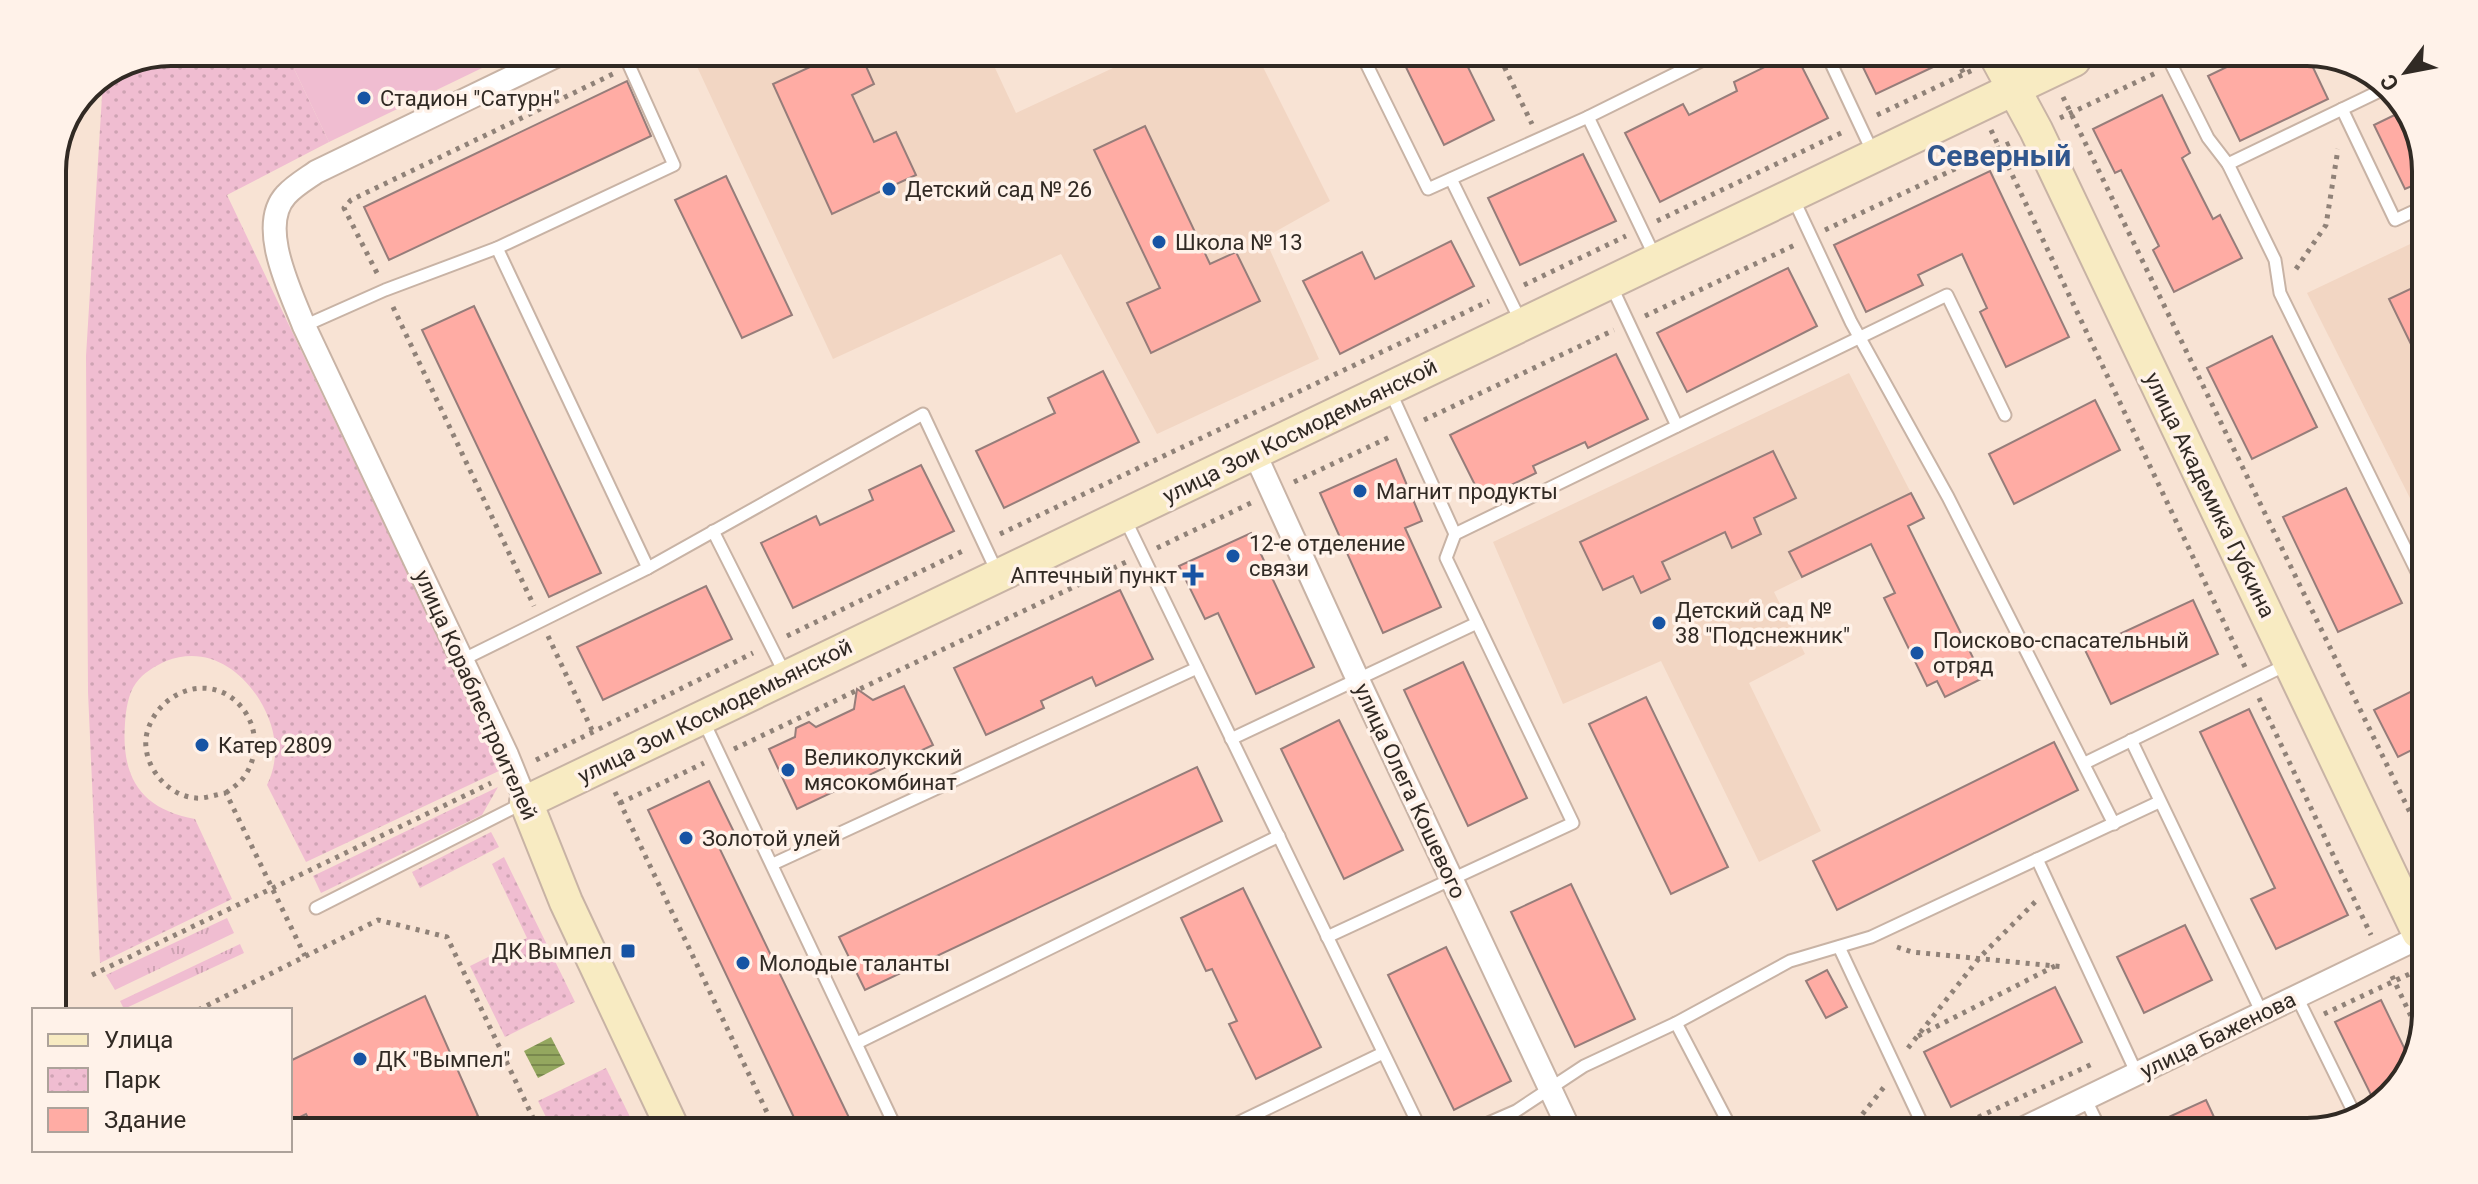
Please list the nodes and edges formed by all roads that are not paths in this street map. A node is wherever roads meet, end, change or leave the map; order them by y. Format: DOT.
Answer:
graph roads {
  1 [pos="535,66"];
  2 [pos="630,66"];
  3 [pos="1367,66"];
  4 [pos="1691,66"];
  5 [pos="1832,66"];
  6 [pos="2001,66"];
  7 [pos="2061,66"];
  8 [pos="2172,66"];
  9 [pos="2012,89"];
  10 [pos="2366,98"];
  11 [pos="2342,109"];
  12 [pos="1588,117"];
  13 [pos="1874,155"];
  14 [pos="2228,164"];
  15 [pos="1451,179"];
  16 [pos="1792,196"];
  17 [pos="2412,212"];
  18 [pos="497,248"];
  19 [pos="1656,261"];
  20 [pos="1610,283"];
  21 [pos="1522,324"];
  22 [pos="304,326"];
  23 [pos="1859,337"];
  24 [pos="1389,388"];
  25 [pos="2005,415"];
  26 [pos="1677,426"];
  27 [pos="1254,452"];
  28 [pos="1123,515"];
  29 [pos="713,531"];
  30 [pos="1455,534"];
  31 [pos="2412,562"];
  32 [pos="648,568"];
  33 [pos="998,575"];
  34 [pos="1477,623"];
  35 [pos="462,660"];
  36 [pos="2290,664"];
  37 [pos="1197,668"];
  38 [pos="786,676"];
  39 [pos="1358,680"];
  40 [pos="701,717"];
  41 [pos="1231,739"];
  42 [pos="2131,740"];
  43 [pos="2085,763"];
  44 [pos="526,802"];
  45 [pos="2159,802"];
  46 [pos="2114,824"];
  47 [pos="1279,836"];
  48 [pos="2037,859"];
  49 [pos="773,864"];
  50 [pos="1452,880"];
  51 [pos="316,908"];
  52 [pos="2412,919"];
  53 [pos="1327,937"];
  54 [pos="2412,941"];
  55 [pos="1839,947"];
  56 [pos="2297,997"];
  57 [pos="2262,1013"];
  58 [pos="1676,1023"];
  59 [pos="857,1043"];
  60 [pos="1383,1053"];
  61 [pos="2137,1074"];
  62 [pos="1550,1088"];
  63 [pos="2085,1098"];
  64 [pos="2351,1108"];
  65 [pos="668,1118"];
  66 [pos="891,1118"];
  67 [pos="1248,1118"];
  68 [pos="1415,1118"];
  69 [pos="1500,1118"];
  70 [pos="1564,1118"];
  71 [pos="1726,1118"];
  72 [pos="1919,1118"];
  73 [pos="2044,1118"];
  74 [pos="2095,1118"];
  1 -- 22 [label="street, улица Кораблестроителей"];
  2 -- 18 [label="lane"];
  3 -- 15 [label="lane"];
  4 -- 12 [label="lane"];
  5 -- 13 [label="lane"];
  6 -- 9 [label="street, улица Академика Губкина"];
  7 -- 9 [label="street, улица Зои Космодемьянской"];
  8 -- 14 [label="lane"];
  9 -- 13 [label="street, улица Зои Космодемьянской"];
  9 -- 36 [label="street, улица Академика Губкина"];
  10 -- 11 [label="lane"];
  11 -- 14 [label="lane"];
  11 -- 17 [label="lane"];
  12 -- 15 [label="lane"];
  12 -- 19 [label="lane"];
  13 -- 16 [label="street, улица Зои Космодемьянской"];
  14 -- 31 [label="lane"];
  15 -- 21 [label="lane"];
  16 -- 19 [label="street, улица Зои Космодемьянской"];
  16 -- 23 [label="lane"];
  18 -- 22 [label="lane"];
  18 -- 32 [label="lane"];
  19 -- 20 [label="street, улица Зои Космодемьянской"];
  20 -- 21 [label="street, улица Зои Космодемьянской"];
  20 -- 26 [label="lane"];
  21 -- 24 [label="street, улица Зои Космодемьянской"];
  22 -- 35 [label="street, улица Кораблестроителей"];
  23 -- 25 [label="lane"];
  23 -- 26 [label="lane"];
  23 -- 43 [label="lane"];
  24 -- 27 [label="street, улица Зои Космодемьянской"];
  24 -- 30 [label="lane"];
  26 -- 30 [label="lane"];
  27 -- 28 [label="street, улица Зои Космодемьянской"];
  27 -- 39 [label="street, улица Олега Кошевого"];
  28 -- 33 [label="street, улица Зои Космодемьянской"];
  28 -- 37 [label="lane"];
  29 -- 32 [label="lane"];
  29 -- 33 [label="lane"];
  29 -- 38 [label="lane"];
  30 -- 34 [label="lane"];
  32 -- 35 [label="lane"];
  33 -- 38 [label="street, улица Зои Космодемьянской"];
  34 -- 39 [label="lane"];
  34 -- 50 [label="lane"];
  35 -- 44 [label="street, улица Кораблестроителей"];
  36 -- 42 [label="lane"];
  36 -- 52 [label="street, улица Академика Губкина"];
  37 -- 41 [label="lane"];
  37 -- 49 [label="lane"];
  38 -- 40 [label="street, улица Зои Космодемьянской"];
  39 -- 41 [label="lane"];
  39 -- 50 [label="street, улица Олега Кошевого"];
  40 -- 44 [label="street, улица Зои Космодемьянской"];
  40 -- 49 [label="lane"];
  41 -- 47 [label="lane"];
  42 -- 43 [label="lane"];
  42 -- 45 [label="lane"];
  43 -- 46 [label="lane"];
  44 -- 51 [label="lane"];
  44 -- 65 [label="street, улица Кораблестроителей"];
  45 -- 46 [label="lane"];
  45 -- 57 [label="lane"];
  46 -- 48 [label="lane"];
  47 -- 53 [label="lane"];
  47 -- 59 [label="lane"];
  48 -- 55 [label="lane"];
  48 -- 61 [label="lane"];
  49 -- 59 [label="lane"];
  50 -- 53 [label="lane"];
  50 -- 62 [label="street, улица Олега Кошевого"];
  53 -- 60 [label="lane"];
  54 -- 56 [label="street, улица Баженова"];
  55 -- 58 [label="lane"];
  55 -- 72 [label="lane"];
  56 -- 57 [label="street, улица Баженова"];
  56 -- 64 [label="lane"];
  57 -- 61 [label="street, улица Баженова"];
  58 -- 62 [label="lane"];
  58 -- 71 [label="lane"];
  59 -- 66 [label="lane"];
  60 -- 67 [label="lane"];
  60 -- 68 [label="lane"];
  61 -- 63 [label="street, улица Баженова"];
  62 -- 69 [label="lane"];
  62 -- 70 [label="street, улица Олега Кошевого"];
  63 -- 73 [label="street, улица Баженова"];
  63 -- 74 [label="lane"];
}
